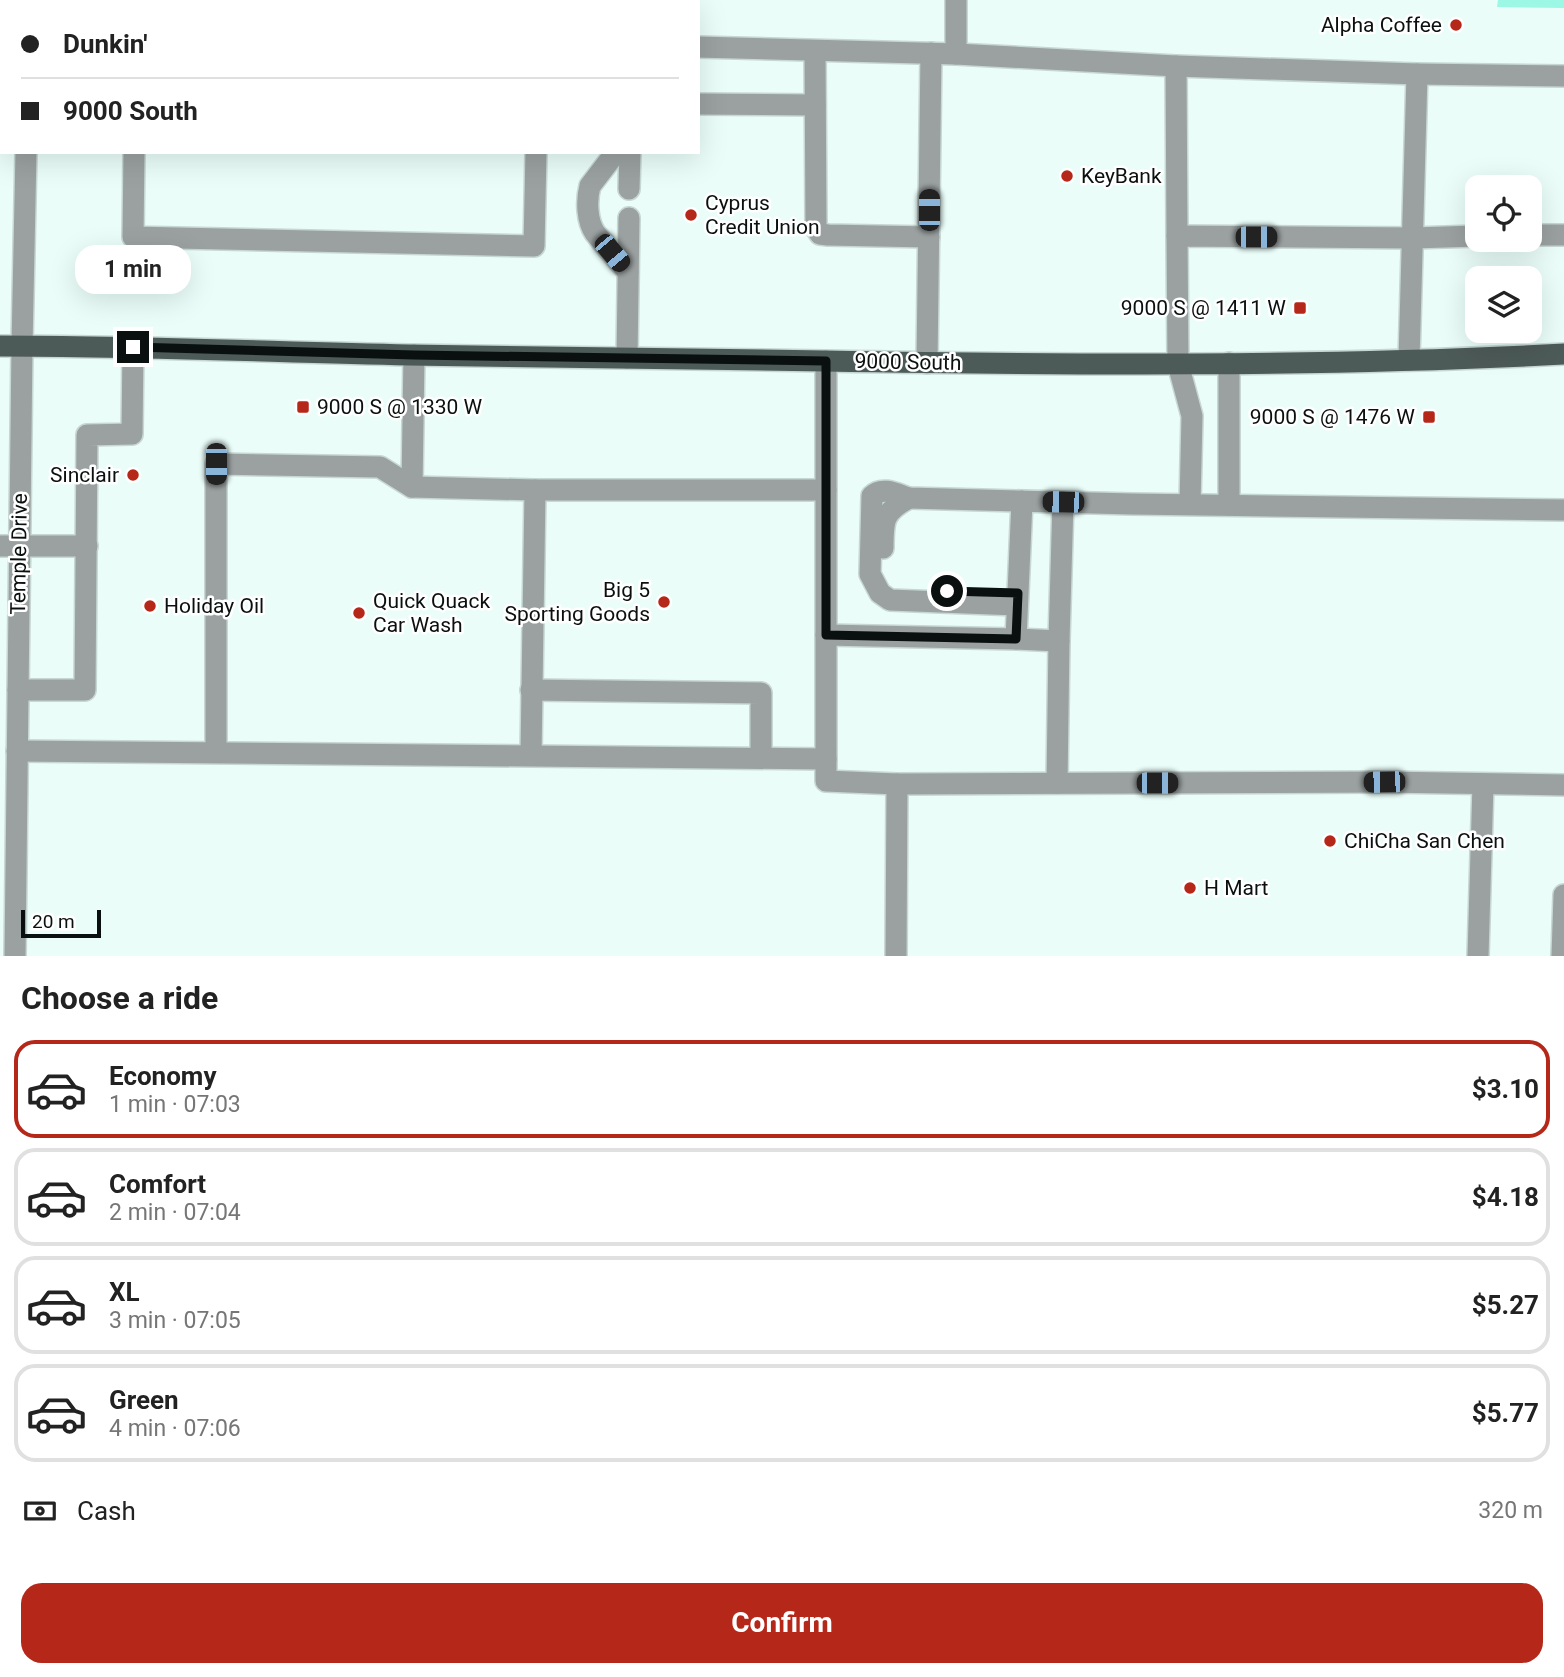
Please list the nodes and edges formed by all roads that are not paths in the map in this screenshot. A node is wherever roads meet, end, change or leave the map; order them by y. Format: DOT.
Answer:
graph roads {
  1 [pos="956,0"];
  2 [pos="700,47"];
  3 [pos="816,51"];
  4 [pos="931,53"];
  5 [pos="956,54"];
  6 [pos="1176,66"];
  7 [pos="1417,74"];
  8 [pos="1564,76"];
  9 [pos="700,104"];
  10 [pos="815,105"];
  11 [pos="26,154"];
  12 [pos="134,154"];
  13 [pos="536,154"];
  14 [pos="614,154"];
  15 [pos="630,154"];
  16 [pos="629,189"];
  17 [pos="629,218"];
  18 [pos="1564,234"];
  19 [pos="1542,235"];
  20 [pos="1177,236"];
  21 [pos="1465,236"];
  22 [pos="929,237"];
  23 [pos="1413,238"];
  24 [pos="628,272"];
  25 [pos="0,346"];
  26 [pos="22,346"];
  27 [pos="133,347"];
  28 [pos="1564,354"];
  29 [pos="414,355"];
  30 [pos="627,358"];
  31 [pos="1409,360"];
  32 [pos="826,361"];
  33 [pos="927,363"];
  34 [pos="1229,363"];
  35 [pos="1178,364"];
  36 [pos="412,487"];
  37 [pos="535,490"];
  38 [pos="826,490"];
  39 [pos="1022,501"];
  40 [pos="1063,502"];
  41 [pos="1189,504"];
  42 [pos="1229,505"];
  43 [pos="1564,510"];
  44 [pos="10,546"];
  45 [pos="87,546"];
  46 [pos="1018,599"];
  47 [pos="826,635"];
  48 [pos="1016,639"];
  49 [pos="1059,641"];
  50 [pos="9,656"];
  51 [pos="18,690"];
  52 [pos="531,690"];
  53 [pos="216,752"];
  54 [pos="531,755"];
  55 [pos="761,758"];
  56 [pos="11,759"];
  57 [pos="826,759"];
  58 [pos="1056,783"];
  59 [pos="897,784"];
  60 [pos="1483,784"];
  61 [pos="1564,785"];
  62 [pos="1564,895"];
  63 [pos="8,901"];
  64 [pos="15,956"];
  65 [pos="896,956"];
  66 [pos="1478,956"];
  67 [pos="1562,956"];
  1 -- 5 [label="street"];
  2 -- 3 [label="street"];
  3 -- 4 [label="street"];
  3 -- 10 [label="street"];
  4 -- 5 [label="street"];
  4 -- 22 [label="street"];
  5 -- 6 [label="street"];
  6 -- 7 [label="street"];
  6 -- 20 [label="street"];
  7 -- 8 [label="street"];
  7 -- 23 [label="street"];
  9 -- 10 [label="street"];
  10 -- 22 [label="street"];
  11 -- 26 [label="street, Temple Drive"];
  12 -- 13 [label="street"];
  14 -- 24 [label="street"];
  15 -- 16 [label="street"];
  17 -- 24 [label="street"];
  18 -- 19 [label="street"];
  20 -- 23 [label="street"];
  20 -- 35 [label="street"];
  21 -- 23 [label="street"];
  22 -- 33 [label="street"];
  23 -- 31 [label="street"];
  24 -- 30 [label="street"];
  25 -- 26 [label="main road, 9000 South"];
  26 -- 27 [label="main road, 9000 South"];
  26 -- 44 [label="street, Temple Drive"];
  27 -- 29 [label="main road, 9000 South"];
  27 -- 45 [label="street"];
  28 -- 31 [label="main road, 9000 South"];
  29 -- 30 [label="main road, 9000 South"];
  29 -- 36 [label="street"];
  30 -- 32 [label="main road, 9000 South"];
  31 -- 34 [label="main road, 9000 South"];
  32 -- 33 [label="main road, 9000 South"];
  32 -- 38 [label="street"];
  33 -- 35 [label="main road, 9000 South"];
  34 -- 35 [label="main road, 9000 South"];
  34 -- 42 [label="street"];
  35 -- 41 [label="street"];
  36 -- 37 [label="street"];
  36 -- 53 [label="street"];
  37 -- 38 [label="street"];
  37 -- 52 [label="street"];
  38 -- 47 [label="street"];
  39 -- 40 [label="street"];
  39 -- 46 [label="street"];
  39 -- 46 [label="street"];
  40 -- 41 [label="street"];
  40 -- 49 [label="street"];
  41 -- 42 [label="street"];
  42 -- 43 [label="street"];
  44 -- 45 [label="street"];
  44 -- 50 [label="street, Temple Drive"];
  45 -- 51 [label="street"];
  46 -- 48 [label="street"];
  47 -- 48 [label="street"];
  47 -- 57 [label="street"];
  48 -- 49 [label="street"];
  49 -- 58 [label="street"];
  50 -- 51 [label="street, Temple Drive"];
  51 -- 56 [label="street, Temple Drive"];
  52 -- 54 [label="street"];
  52 -- 55 [label="street"];
  53 -- 54 [label="street"];
  53 -- 56 [label="street"];
  54 -- 55 [label="street"];
  55 -- 57 [label="street"];
  56 -- 63 [label="street, Temple Drive"];
  57 -- 59 [label="street"];
  58 -- 59 [label="street"];
  58 -- 60 [label="street"];
  59 -- 65 [label="street"];
  60 -- 61 [label="street"];
  60 -- 66 [label="street"];
  62 -- 67 [label="street"];
  63 -- 64 [label="street, Temple Drive"];
}
